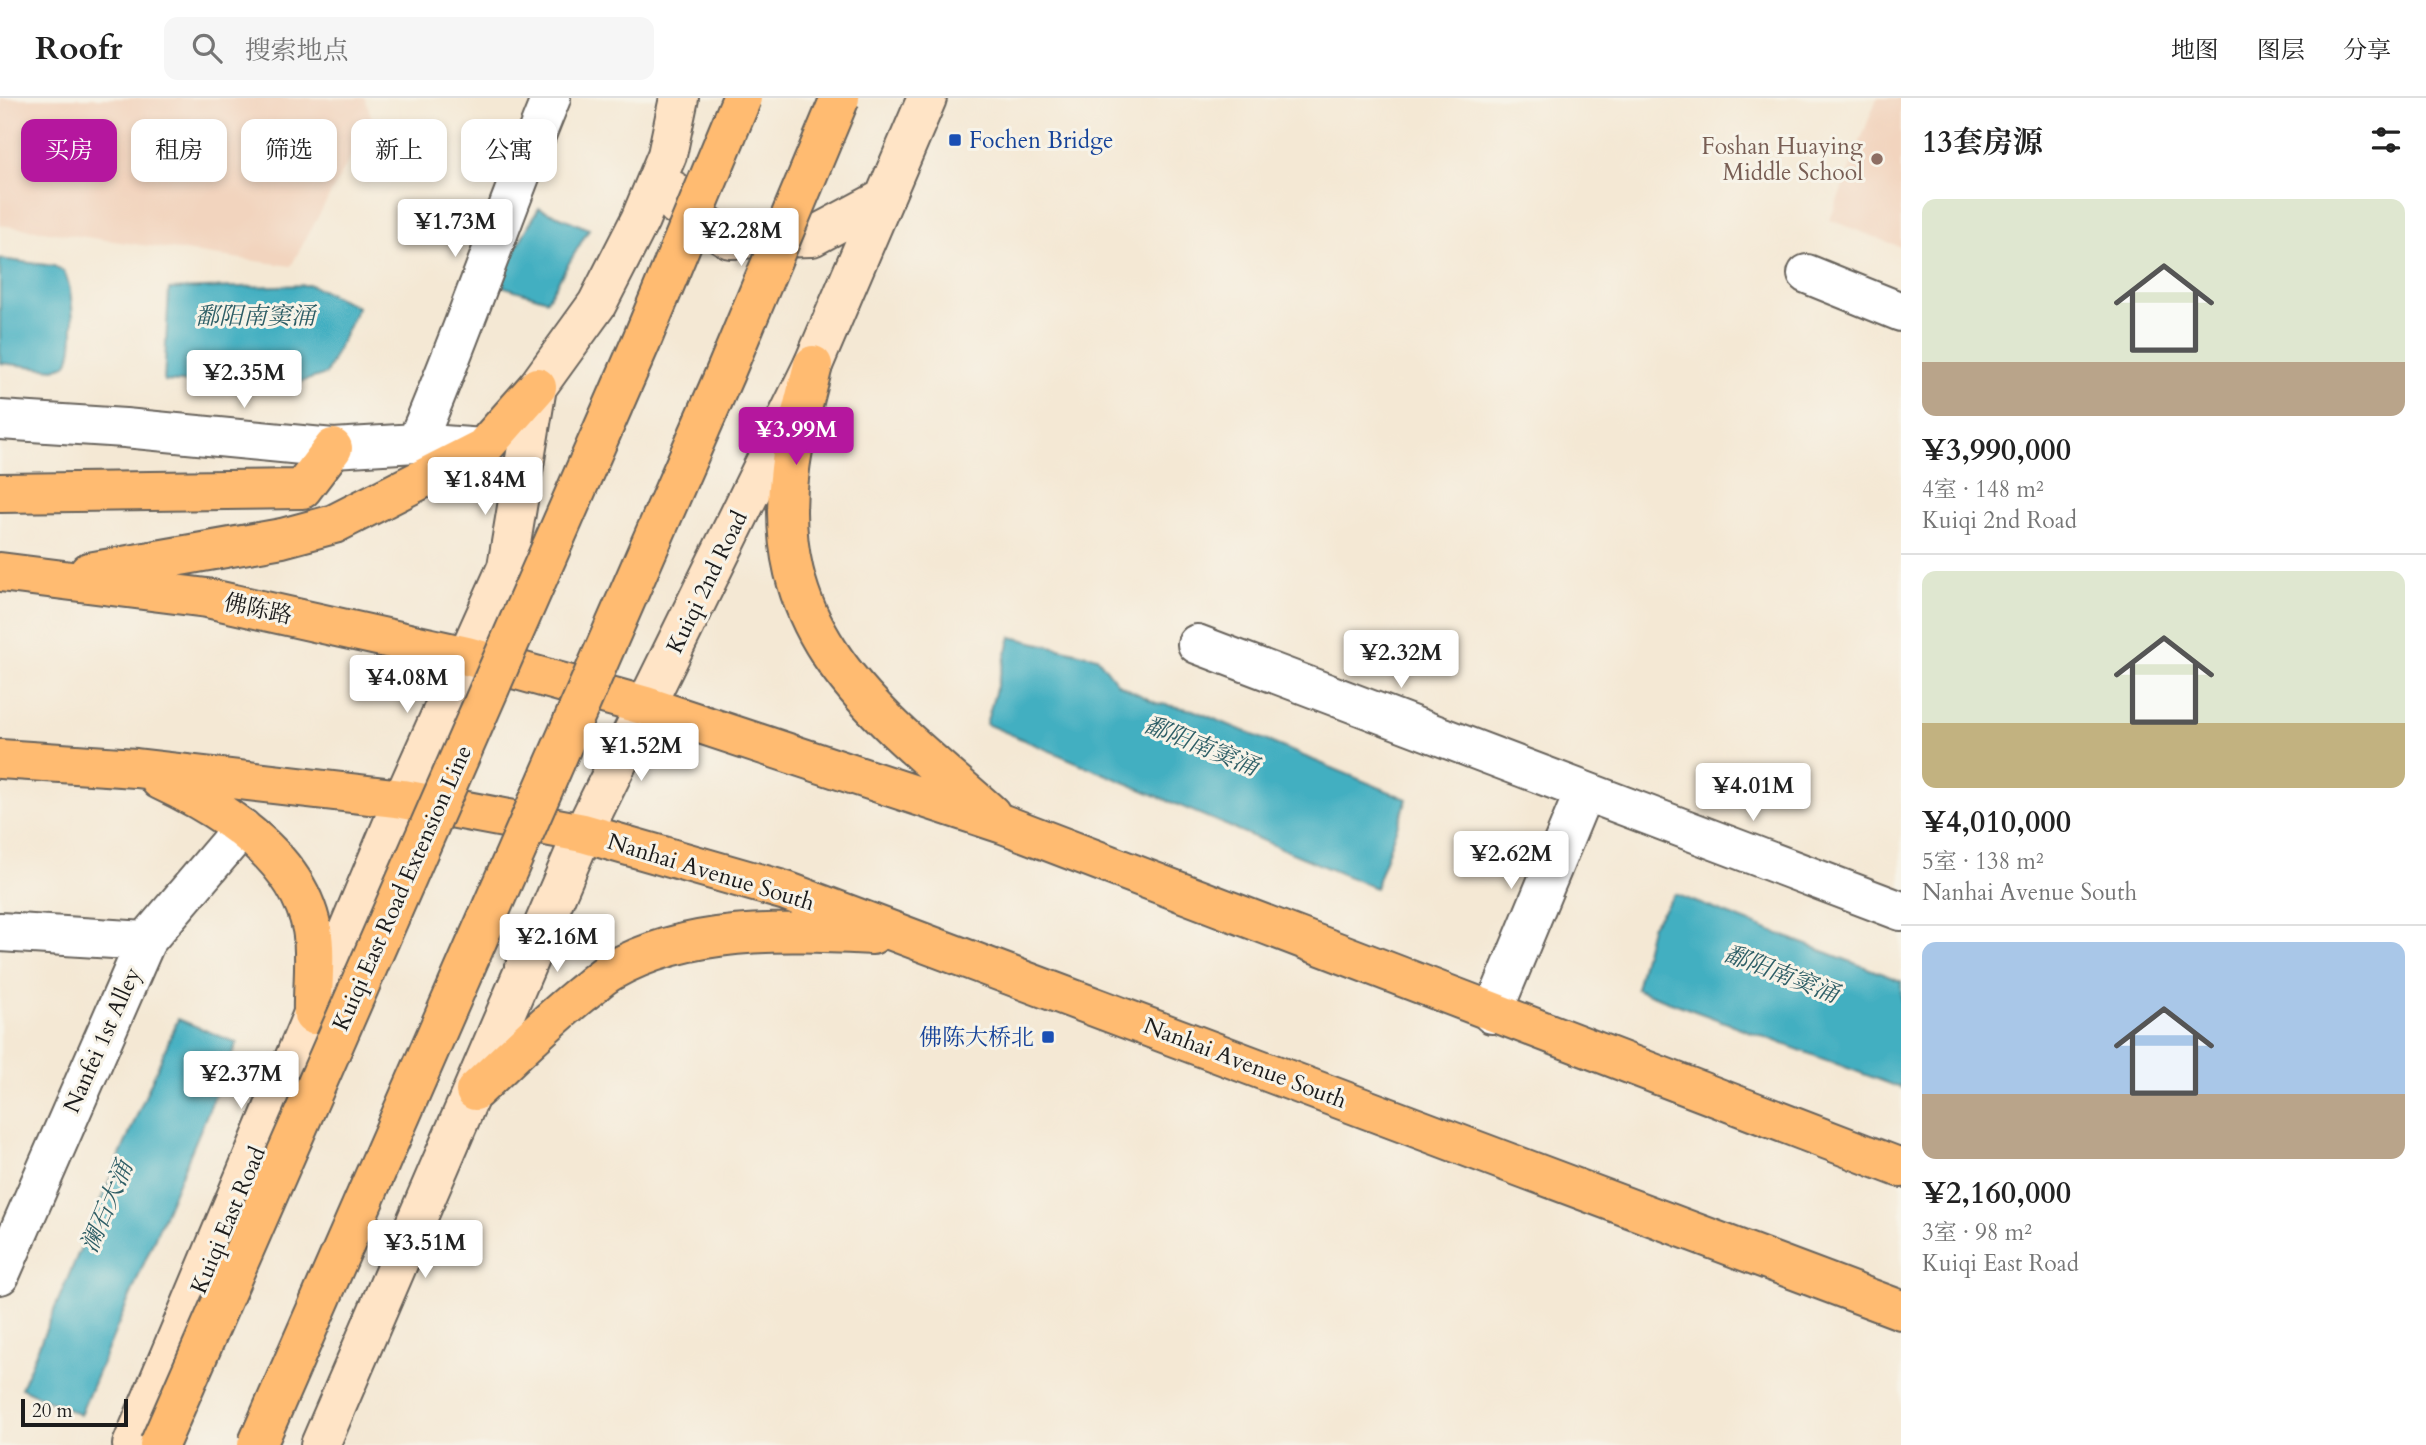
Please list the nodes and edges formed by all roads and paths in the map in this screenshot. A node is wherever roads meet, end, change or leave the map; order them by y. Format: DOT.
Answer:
graph roads {
  1 [pos="551,98"];
  2 [pos="679,98"];
  3 [pos="743,98"];
  4 [pos="840,98"];
  5 [pos="927,98"];
  6 [pos="667,155"];
  7 [pos="883,199"];
  8 [pos="1807,274"];
  9 [pos="1901,312"];
  10 [pos="813,365"];
  11 [pos="537,387"];
  12 [pos="0,420"];
  13 [pos="416,443"];
  14 [pos="333,448"];
  15 [pos="483,448"];
  16 [pos="0,493"];
  17 [pos="0,572"];
  18 [pos="47,579"];
  19 [pos="0,581"];
  20 [pos="1197,644"];
  21 [pos="467,656"];
  22 [pos="646,706"];
  23 [pos="0,741"];
  24 [pos="0,759"];
  25 [pos="136,768"];
  26 [pos="1584,792"];
  27 [pos="403,799"];
  28 [pos="1003,824"];
  29 [pos="242,828"];
  30 [pos="583,833"];
  31 [pos="1901,911"];
  32 [pos="0,932"];
  33 [pos="909,937"];
  34 [pos="146,941"];
  35 [pos="1493,1014"];
  36 [pos="313,1015"];
  37 [pos="475,1091"];
  38 [pos="1901,1168"];
  39 [pos="0,1275"];
  40 [pos="1901,1310"];
  41 [pos="132,1445"];
  42 [pos="159,1445"];
  43 [pos="257,1445"];
  44 [pos="320,1445"];
  1 -- 13 [label="street"];
  2 -- 6 [label="main road"];
  3 -- 42 [label="highway, Kuiqi East Road Extension Line, bridge"];
  4 -- 43 [label="highway, bridge"];
  5 -- 7 [label="main road, Kuiqi 2nd Road"];
  6 -- 7 [label="main road"];
  6 -- 11 [label="main road"];
  7 -- 10 [label="main road, Kuiqi 2nd Road"];
  8 -- 9 [label="street"];
  10 -- 22 [label="main road, Kuiqi 2nd Road"];
  10 -- 28 [label="highway"];
  11 -- 15 [label="highway"];
  11 -- 21 [label="main road, Kuiqi East Road"];
  12 -- 14 [label="street"];
  13 -- 14 [label="street"];
  13 -- 15 [label="street"];
  14 -- 16 [label="highway"];
  15 -- 18 [label="highway"];
  17 -- 18 [label="highway, 佛陈路"];
  18 -- 19 [label="highway, 佛陈路"];
  18 -- 21 [label="highway, 佛陈路"];
  20 -- 26 [label="street"];
  21 -- 22 [label="highway, 佛陈路"];
  21 -- 27 [label="main road, Kuiqi East Road"];
  22 -- 28 [label="highway"];
  22 -- 30 [label="main road, Kuiqi 2nd Road"];
  23 -- 25 [label="highway"];
  24 -- 25 [label="highway"];
  25 -- 27 [label="highway"];
  25 -- 29 [label="highway"];
  26 -- 31 [label="street"];
  26 -- 35 [label="street"];
  27 -- 30 [label="highway, Nanhai Avenue South"];
  27 -- 36 [label="main road, Kuiqi East Road"];
  28 -- 35 [label="highway"];
  29 -- 34 [label="street, Nanfei 1st Alley"];
  29 -- 36 [label="highway"];
  30 -- 33 [label="highway, Nanhai Avenue South"];
  30 -- 37 [label="main road"];
  32 -- 34 [label="street"];
  33 -- 37 [label="highway"];
  33 -- 40 [label="highway, Nanhai Avenue South"];
  34 -- 39 [label="street, Nanfei 1st Alley"];
  35 -- 38 [label="highway"];
  36 -- 41 [label="main road, Kuiqi East Road"];
  37 -- 44 [label="main road"];
}
